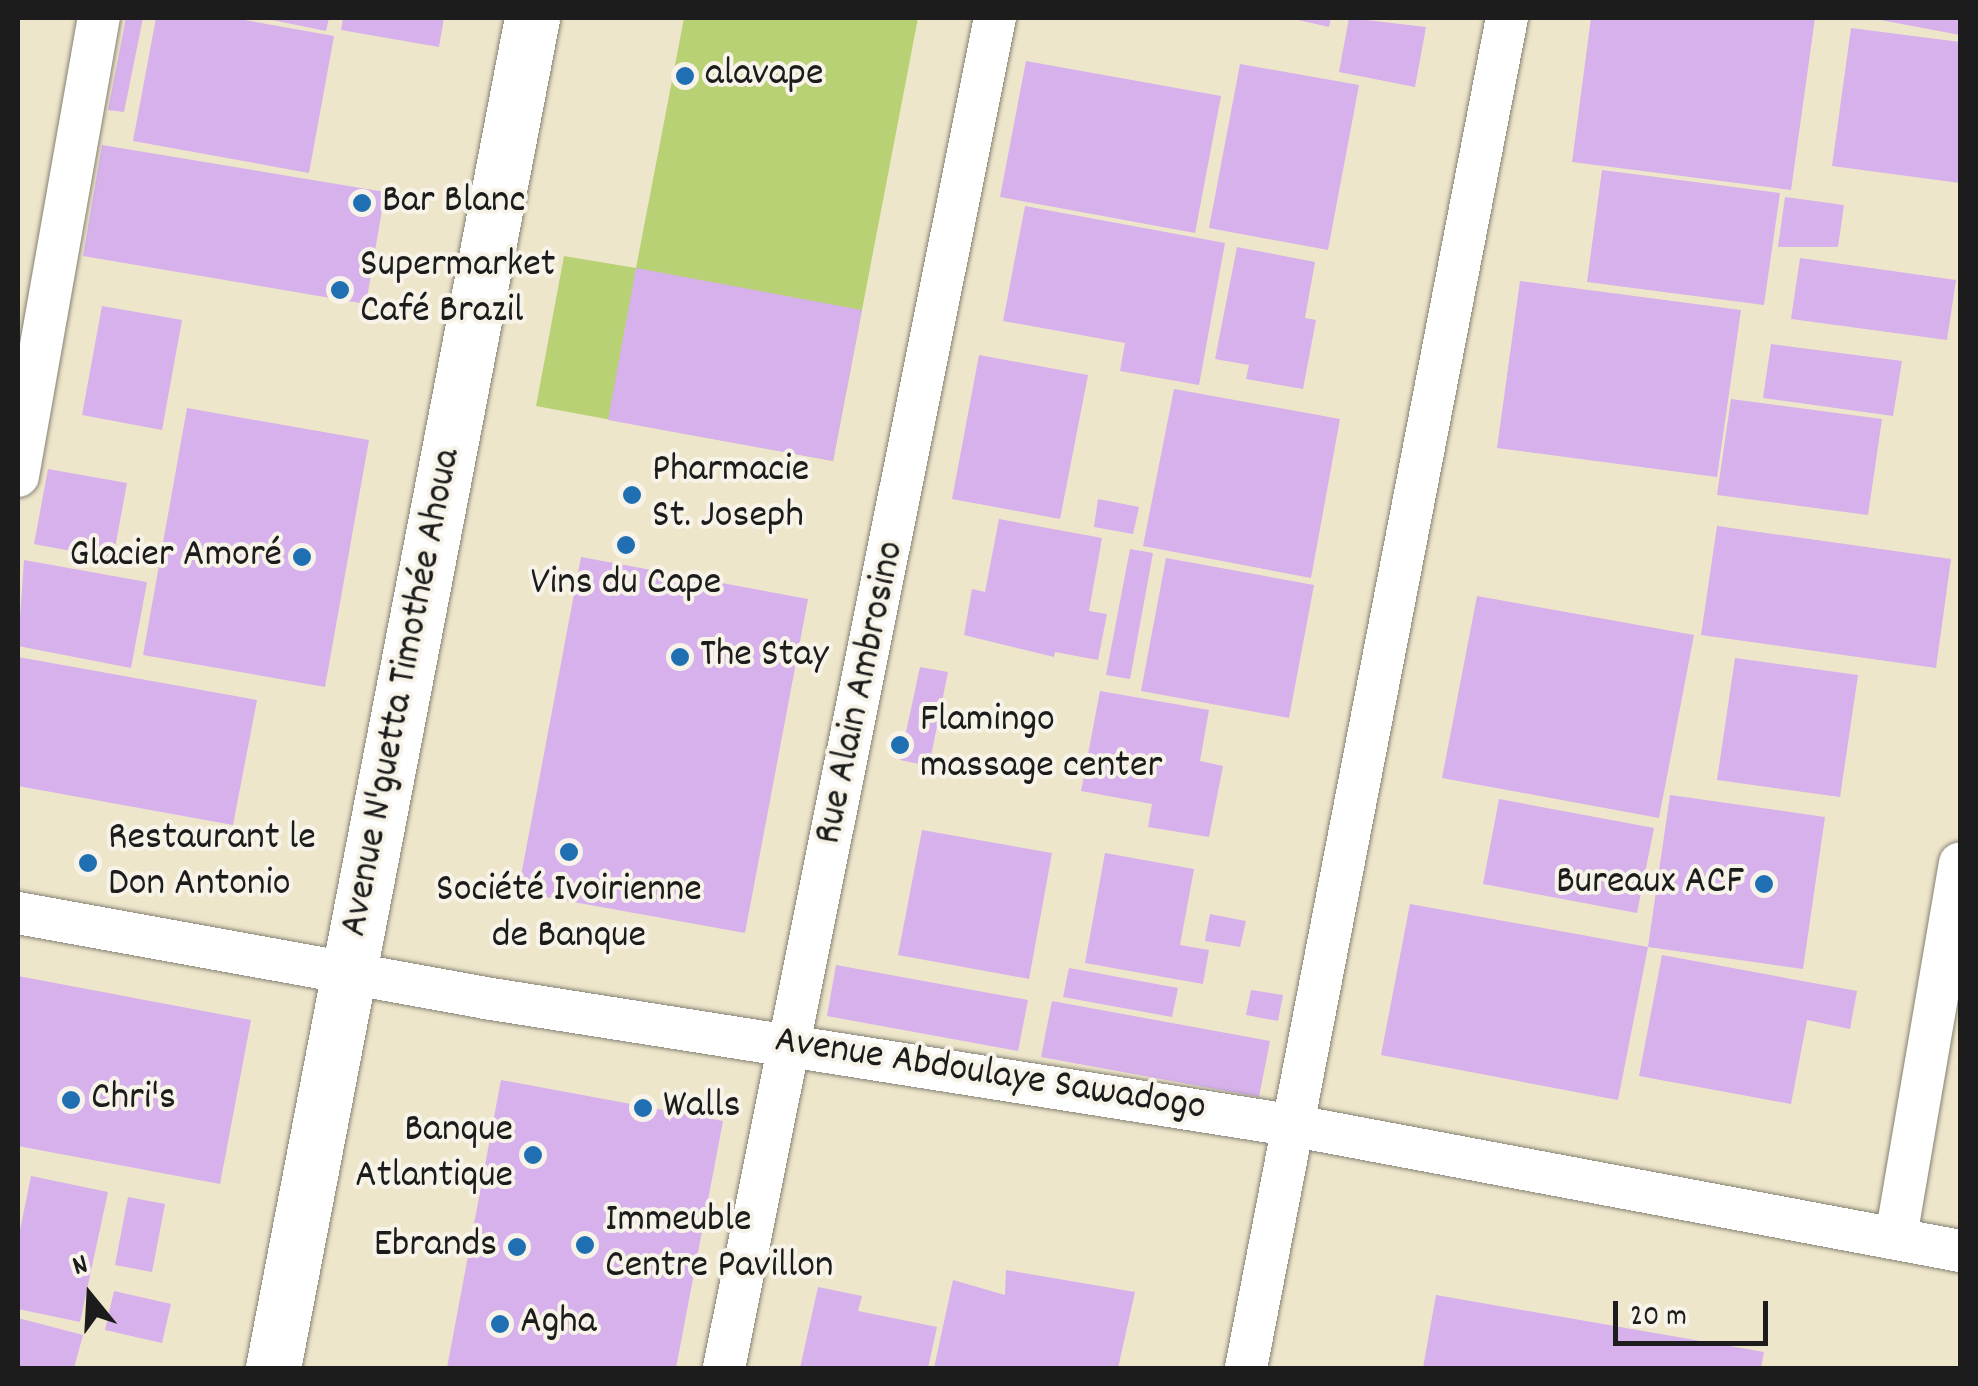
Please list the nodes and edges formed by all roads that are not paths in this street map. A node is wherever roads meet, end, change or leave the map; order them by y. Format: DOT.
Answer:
graph roads {
  1 [pos="99,18"];
  2 [pos="532,18"];
  3 [pos="996,18"];
  4 [pos="1508,18"];
  5 [pos="18,476"];
  6 [pos="1960,863"];
  7 [pos="18,913"];
  8 [pos="348,972"];
  9 [pos="790,1044"];
  10 [pos="1290,1124"];
  11 [pos="1896,1237"];
  12 [pos="1960,1251"];
  13 [pos="274,1368"];
  14 [pos="724,1368"];
  15 [pos="1246,1368"];
  1 -- 5 [label="street"];
  2 -- 8 [label="street, Avenue N'guetta Timothée Ahoua"];
  3 -- 9 [label="street, Rue Alain Ambrosino"];
  4 -- 10 [label="street"];
  6 -- 11 [label="street"];
  7 -- 8 [label="street, Avenue Abdoulaye Sawadogo"];
  8 -- 9 [label="street, Avenue Abdoulaye Sawadogo"];
  8 -- 13 [label="street, Avenue N'guetta Timothée Ahoua"];
  9 -- 10 [label="street, Avenue Abdoulaye Sawadogo"];
  9 -- 14 [label="street, Rue Alain Ambrosino"];
  10 -- 11 [label="street, Avenue Abdoulaye Sawadogo"];
  10 -- 15 [label="street"];
  11 -- 12 [label="street, Avenue Abdoulaye Sawadogo"];
}
